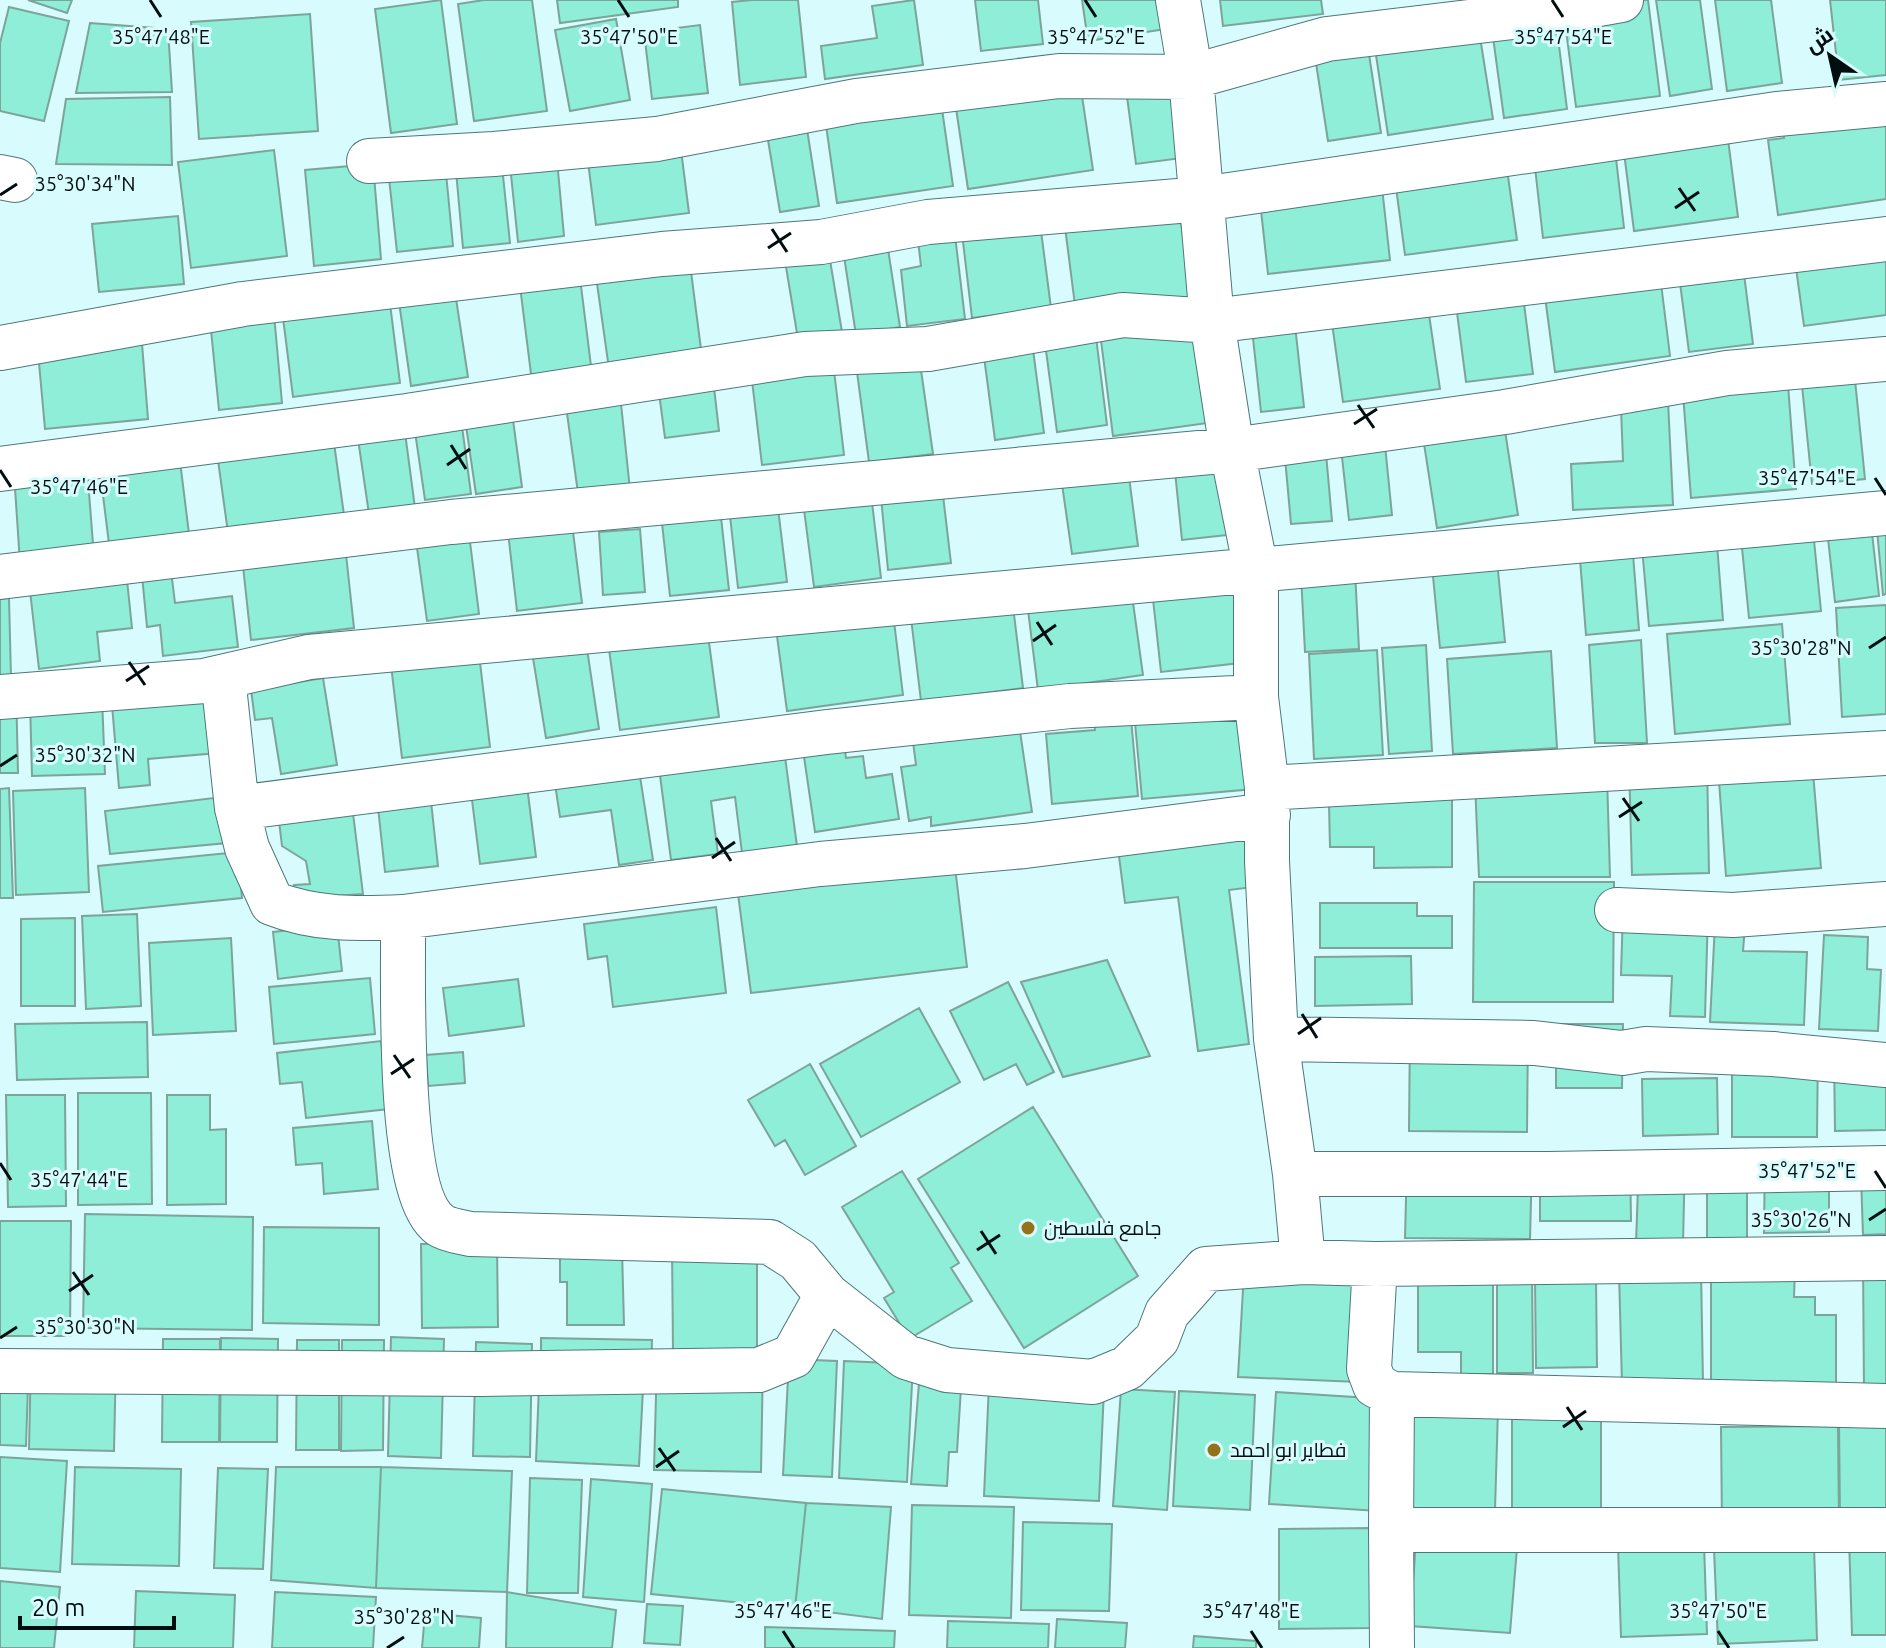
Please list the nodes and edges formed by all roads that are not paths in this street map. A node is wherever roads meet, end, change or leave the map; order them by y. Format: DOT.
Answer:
graph roads {
  1 [pos="1178,0"];
  2 [pos="1621,0"];
  3 [pos="1191,77"];
  4 [pos="1886,104"];
  5 [pos="369,161"];
  6 [pos="1202,199"];
  7 [pos="1886,239"];
  8 [pos="1212,321"];
  9 [pos="0,348"];
  10 [pos="1886,359"];
  11 [pos="1232,450"];
  12 [pos="0,469"];
  13 [pos="1886,513"];
  14 [pos="1256,570"];
  15 [pos="0,577"];
  16 [pos="223,677"];
  17 [pos="0,697"];
  18 [pos="1256,697"];
  19 [pos="1886,753"];
  20 [pos="1267,802"];
  21 [pos="237,808"];
  22 [pos="1886,904"];
  23 [pos="1617,910"];
  24 [pos="403,917"];
  25 [pos="1276,1039"];
  26 [pos="1886,1065"];
  27 [pos="1886,1168"];
  28 [pos="1295,1174"];
  29 [pos="1886,1258"];
  30 [pos="1303,1262"];
  31 [pos="1375,1264"];
  32 [pos="827,1295"];
  33 [pos="0,1371"];
  34 [pos="1392,1394"];
  35 [pos="1886,1406"];
  36 [pos="1391,1530"];
  37 [pos="1886,1530"];
  38 [pos="1392,1648"];
  1 -- 3 [label="street"];
  2 -- 3 [label="street"];
  3 -- 5 [label="street"];
  3 -- 6 [label="street"];
  4 -- 6 [label="street"];
  6 -- 8 [label="street"];
  6 -- 9 [label="street"];
  7 -- 8 [label="street"];
  8 -- 11 [label="street"];
  8 -- 12 [label="street"];
  10 -- 11 [label="street"];
  11 -- 14 [label="street"];
  11 -- 15 [label="street"];
  13 -- 14 [label="street"];
  14 -- 16 [label="street"];
  14 -- 18 [label="street"];
  16 -- 17 [label="street"];
  16 -- 21 [label="street"];
  18 -- 20 [label="street"];
  18 -- 21 [label="street"];
  19 -- 20 [label="street"];
  20 -- 24 [label="street"];
  20 -- 25 [label="street"];
  21 -- 24 [label="street"];
  22 -- 23 [label="street"];
  24 -- 32 [label="street"];
  25 -- 26 [label="street"];
  25 -- 28 [label="street"];
  27 -- 28 [label="street"];
  28 -- 30 [label="street"];
  29 -- 31 [label="street"];
  30 -- 31 [label="street"];
  30 -- 32 [label="street"];
  31 -- 34 [label="street"];
  32 -- 33 [label="street"];
  34 -- 35 [label="street"];
  34 -- 36 [label="street"];
  36 -- 37 [label="street"];
  36 -- 38 [label="street"];
}
